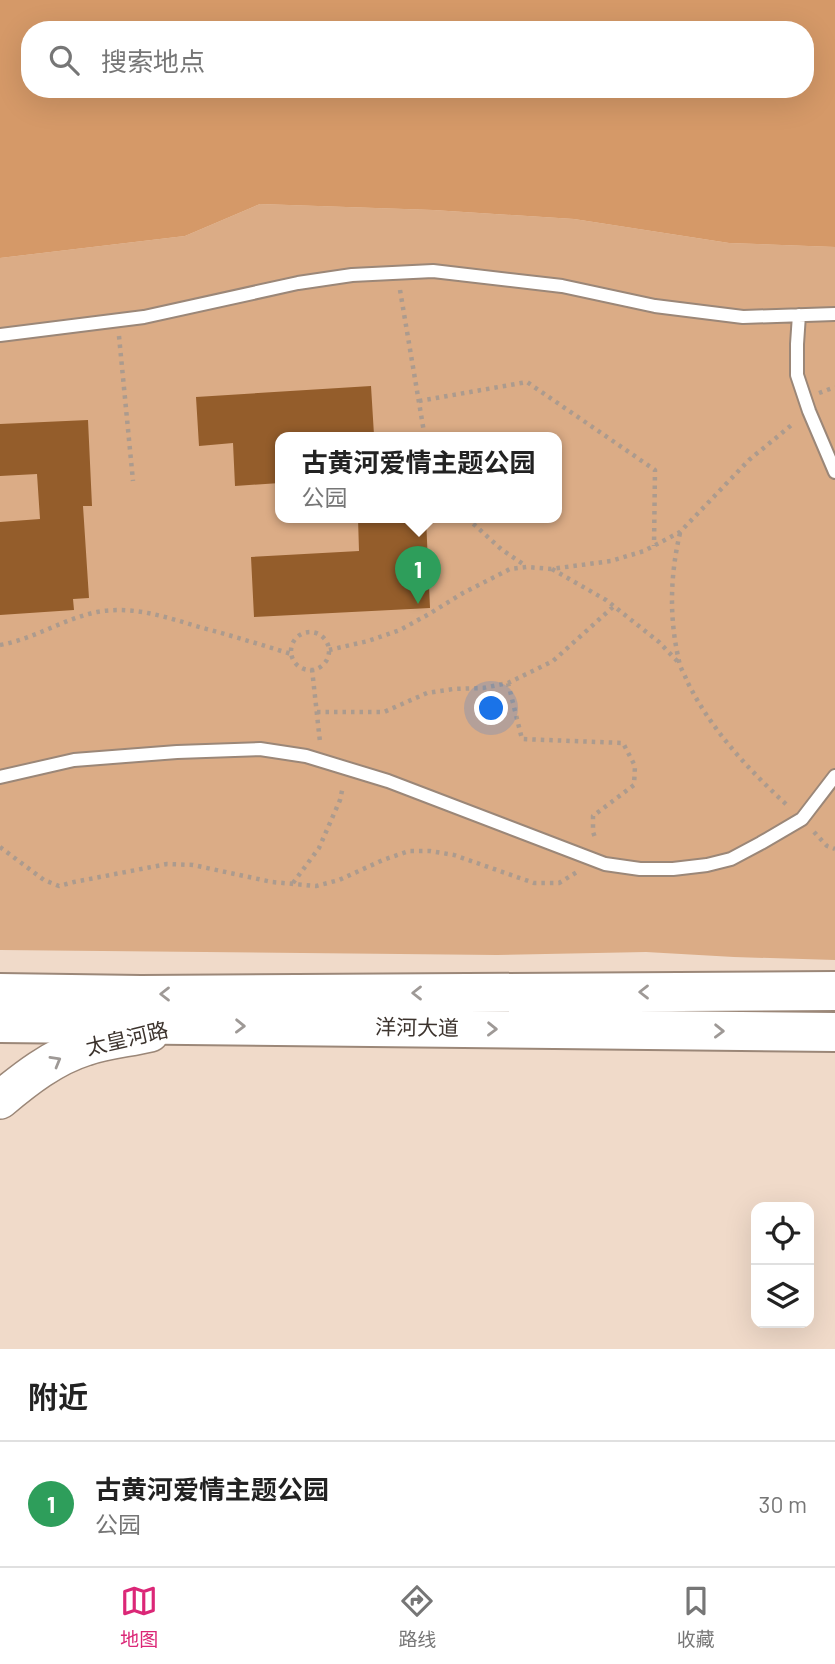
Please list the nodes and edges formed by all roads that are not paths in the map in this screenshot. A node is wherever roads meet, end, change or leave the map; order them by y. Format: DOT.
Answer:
graph roads {
  1 [pos="835,314"];
  2 [pos="799,315"];
  3 [pos="0,335"];
  4 [pos="835,472"];
  5 [pos="835,776"];
  6 [pos="0,777"];
  7 [pos="835,991"];
  8 [pos="5,1019"];
  9 [pos="184,1026"];
  10 [pos="835,1032"];
  11 [pos="0,1100"];
  1 -- 2 [label="lane"];
  2 -- 3 [label="lane"];
  2 -- 4 [label="lane"];
  5 -- 6 [label="lane"];
  7 -- 8 [label="main road, 洋河大道, one-way"];
  8 -- 9 [label="main road, 洋河大道"];
  9 -- 10 [label="main road, 洋河大道, one-way"];
  11 -- 9 [label="street, 太皇河路, one-way"];
}
